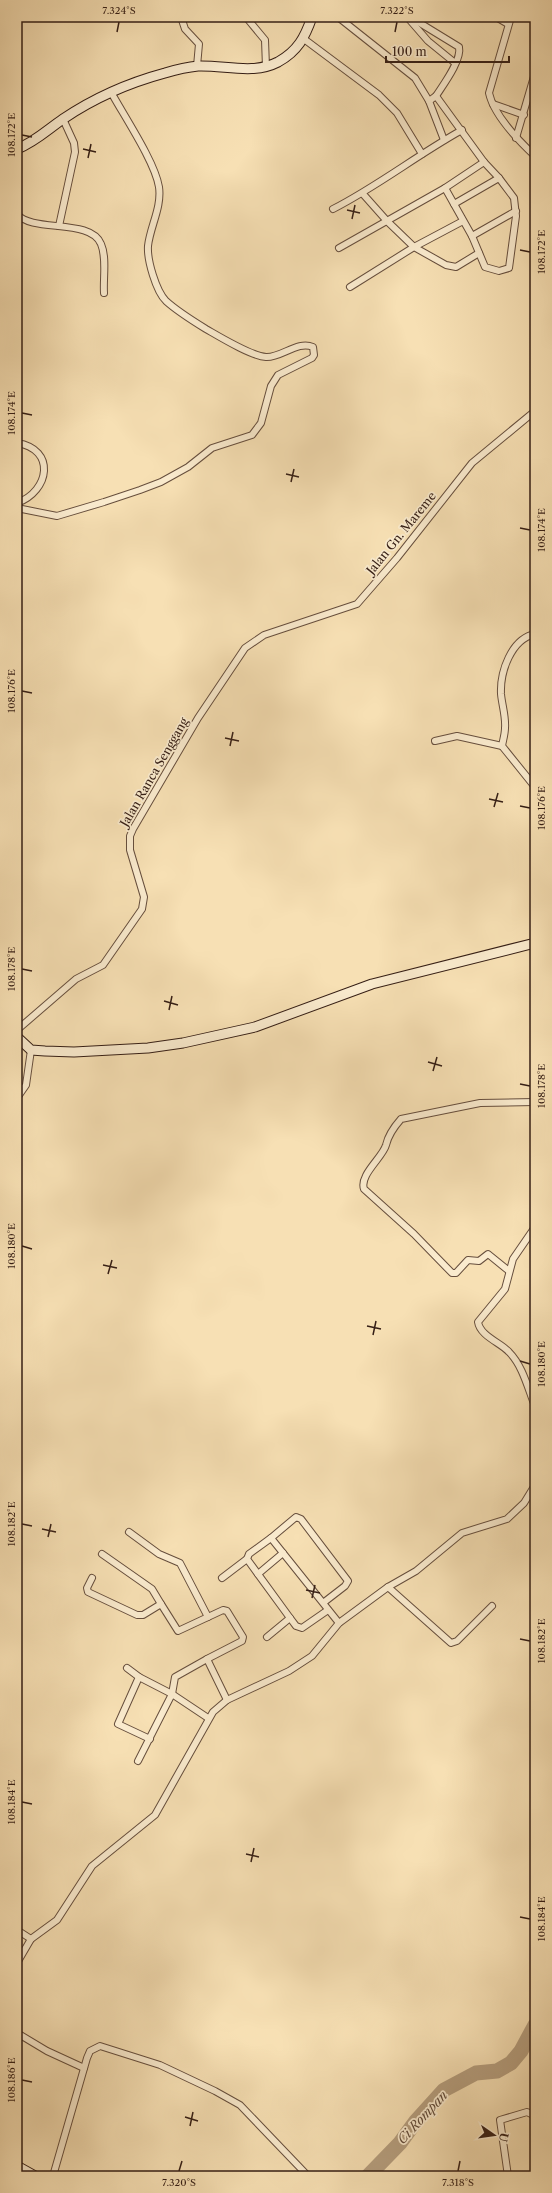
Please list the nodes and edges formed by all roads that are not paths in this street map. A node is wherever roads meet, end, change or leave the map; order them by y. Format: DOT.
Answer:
graph roads {
  1 [pos="181,17"];
  2 [pos="246,17"];
  3 [pos="312,17"];
  4 [pos="338,17"];
  5 [pos="408,17"];
  6 [pos="496,17"];
  7 [pos="510,20"];
  8 [pos="304,39"];
  9 [pos="455,63"];
  10 [pos="197,66"];
  11 [pos="266,67"];
  12 [pos="535,73"];
  13 [pos="111,92"];
  14 [pos="436,96"];
  15 [pos="429,101"];
  16 [pos="492,104"];
  17 [pos="524,115"];
  18 [pos="63,119"];
  19 [pos="462,130"];
  20 [pos="516,138"];
  21 [pos="444,140"];
  22 [pos="17,149"];
  23 [pos="422,154"];
  24 [pos="535,156"];
  25 [pos="484,162"];
  26 [pos="499,178"];
  27 [pos="445,188"];
  28 [pos="363,194"];
  29 [pos="454,204"];
  30 [pos="333,209"];
  31 [pos="516,211"];
  32 [pos="17,214"];
  33 [pos="387,221"];
  34 [pos="463,221"];
  35 [pos="59,226"];
  36 [pos="472,236"];
  37 [pos="414,247"];
  38 [pos="339,248"];
  39 [pos="479,253"];
  40 [pos="350,287"];
  41 [pos="104,293"];
  42 [pos="535,411"];
  43 [pos="17,443"];
  44 [pos="17,503"];
  45 [pos="17,508"];
  46 [pos="535,634"];
  47 [pos="264,635"];
  48 [pos="435,741"];
  49 [pos="502,746"];
  50 [pos="535,787"];
  51 [pos="535,943"];
  52 [pos="17,1030"];
  53 [pos="17,1037"];
  54 [pos="31,1050"];
  55 [pos="17,1098"];
  56 [pos="535,1102"];
  57 [pos="535,1227"];
  58 [pos="509,1271"];
  59 [pos="535,1406"];
  60 [pos="535,1488"];
  61 [pos="129,1532"];
  62 [pos="271,1538"];
  63 [pos="283,1553"];
  64 [pos="102,1554"];
  65 [pos="247,1559"];
  66 [pos="258,1574"];
  67 [pos="92,1578"];
  68 [pos="222,1578"];
  69 [pos="388,1587"];
  70 [pos="323,1603"];
  71 [pos="161,1604"];
  72 [pos="492,1606"];
  73 [pos="328,1610"];
  74 [pos="208,1617"];
  75 [pos="290,1618"];
  76 [pos="339,1623"];
  77 [pos="267,1637"];
  78 [pos="207,1658"];
  79 [pos="127,1668"];
  80 [pos="139,1677"];
  81 [pos="172,1694"];
  82 [pos="227,1700"];
  83 [pos="208,1718"];
  84 [pos="150,1739"];
  85 [pos="138,1761"];
  86 [pos="17,1930"];
  87 [pos="31,1939"];
  88 [pos="17,1963"];
  89 [pos="17,2033"];
  90 [pos="84,2068"];
  91 [pos="535,2116"];
  92 [pos="17,2166"];
  93 [pos="35,2176"];
  94 [pos="53,2176"];
  95 [pos="308,2176"];
  96 [pos="508,2176"];
  1 -- 10 [label="street"];
  2 -- 11 [label="street"];
  3 -- 8 [label="street"];
  4 -- 15 [label="street"];
  5 -- 9 [label="street"];
  5 -- 9 [label="street"];
  6 -- 7 [label="street"];
  7 -- 16 [label="street"];
  8 -- 11 [label="street"];
  8 -- 23 [label="street"];
  9 -- 14 [label="street"];
  10 -- 11 [label="street"];
  10 -- 13 [label="street"];
  12 -- 17 [label="street"];
  13 -- 18 [label="street"];
  13 -- 45 [label="street"];
  14 -- 15 [label="street"];
  14 -- 19 [label="street"];
  15 -- 21 [label="street"];
  16 -- 17 [label="street"];
  16 -- 20 [label="street"];
  17 -- 20 [label="street"];
  18 -- 22 [label="street"];
  18 -- 35 [label="street"];
  19 -- 21 [label="street"];
  19 -- 25 [label="street"];
  20 -- 24 [label="street"];
  21 -- 23 [label="street"];
  23 -- 28 [label="street"];
  25 -- 26 [label="street"];
  25 -- 27 [label="street"];
  26 -- 29 [label="street"];
  26 -- 31 [label="street"];
  27 -- 29 [label="street"];
  27 -- 33 [label="street"];
  28 -- 30 [label="street"];
  28 -- 33 [label="street"];
  29 -- 34 [label="street"];
  31 -- 36 [label="street"];
  31 -- 39 [label="street"];
  32 -- 35 [label="street"];
  33 -- 37 [label="street"];
  33 -- 38 [label="street"];
  34 -- 36 [label="street"];
  34 -- 37 [label="street"];
  35 -- 41 [label="street"];
  36 -- 39 [label="street"];
  37 -- 39 [label="street"];
  37 -- 40 [label="street"];
  42 -- 47 [label="street, Jalan Gn. Mareme"];
  43 -- 44 [label="street"];
  46 -- 49 [label="street"];
  47 -- 52 [label="street, Jalan Ranca Senggang"];
  48 -- 49 [label="street"];
  49 -- 50 [label="street"];
  51 -- 54 [label="street"];
  53 -- 54 [label="street"];
  54 -- 55 [label="street"];
  56 -- 58 [label="street"];
  57 -- 58 [label="street"];
  58 -- 59 [label="street"];
  60 -- 69 [label="street"];
  61 -- 74 [label="street"];
  62 -- 63 [label="street"];
  62 -- 65 [label="street"];
  62 -- 70 [label="street"];
  63 -- 66 [label="street"];
  63 -- 70 [label="street"];
  64 -- 71 [label="street"];
  65 -- 66 [label="street"];
  65 -- 68 [label="street"];
  66 -- 75 [label="street"];
  67 -- 71 [label="street"];
  69 -- 72 [label="street"];
  69 -- 76 [label="street"];
  70 -- 73 [label="street"];
  71 -- 74 [label="street"];
  73 -- 75 [label="street"];
  73 -- 76 [label="street"];
  74 -- 78 [label="street"];
  75 -- 77 [label="street"];
  76 -- 82 [label="street"];
  78 -- 81 [label="street"];
  78 -- 82 [label="street"];
  79 -- 80 [label="street"];
  80 -- 81 [label="street"];
  80 -- 84 [label="street"];
  81 -- 83 [label="street"];
  81 -- 84 [label="street"];
  82 -- 83 [label="street"];
  83 -- 87 [label="street"];
  84 -- 85 [label="street"];
  86 -- 87 [label="street"];
  87 -- 88 [label="street"];
  89 -- 90 [label="street"];
  90 -- 94 [label="street"];
  90 -- 95 [label="street"];
  91 -- 96 [label="street"];
  92 -- 93 [label="street"];
}
